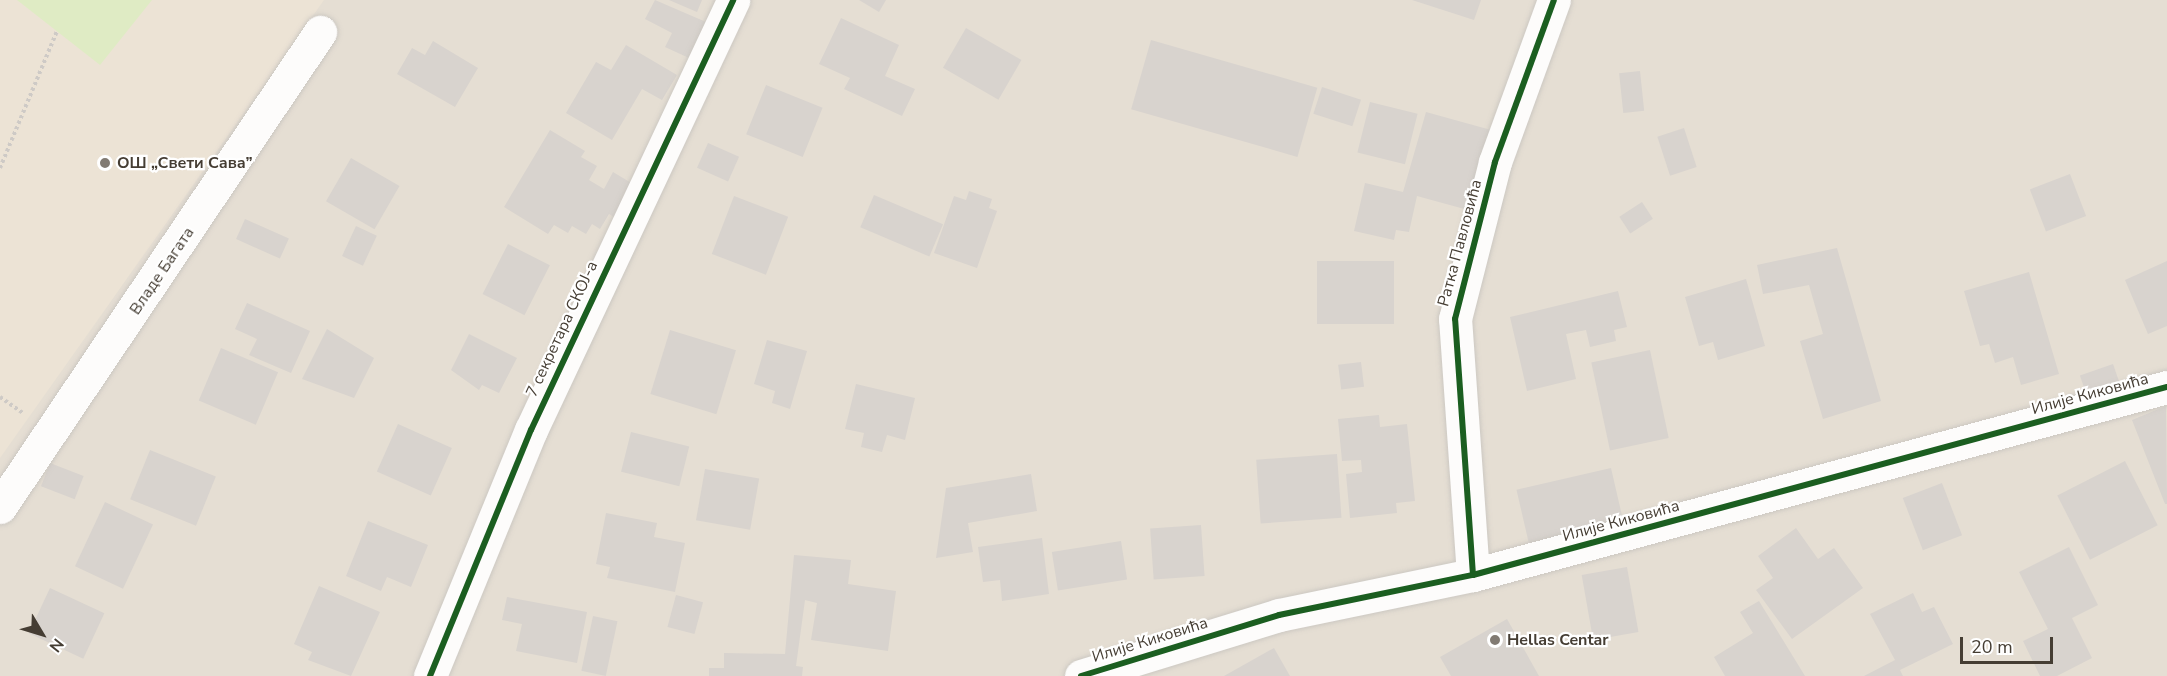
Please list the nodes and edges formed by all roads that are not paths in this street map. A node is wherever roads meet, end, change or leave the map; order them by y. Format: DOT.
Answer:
graph roads {
  1 [pos="733,0"];
  2 [pos="1554,0"];
  3 [pos="320,32"];
  4 [pos="2167,387"];
  5 [pos="0,507"];
  6 [pos="1473,575"];
  7 [pos="430,676"];
  8 [pos="1081,676"];
  1 -- 7 [label="street, 7 секретара СКОЈ-а"];
  2 -- 6 [label="street, Ратка Павловића"];
  3 -- 5 [label="street, Владе Багата"];
  4 -- 6 [label="street, Илије Киковића"];
  6 -- 8 [label="street, Илије Киковића"];
}
